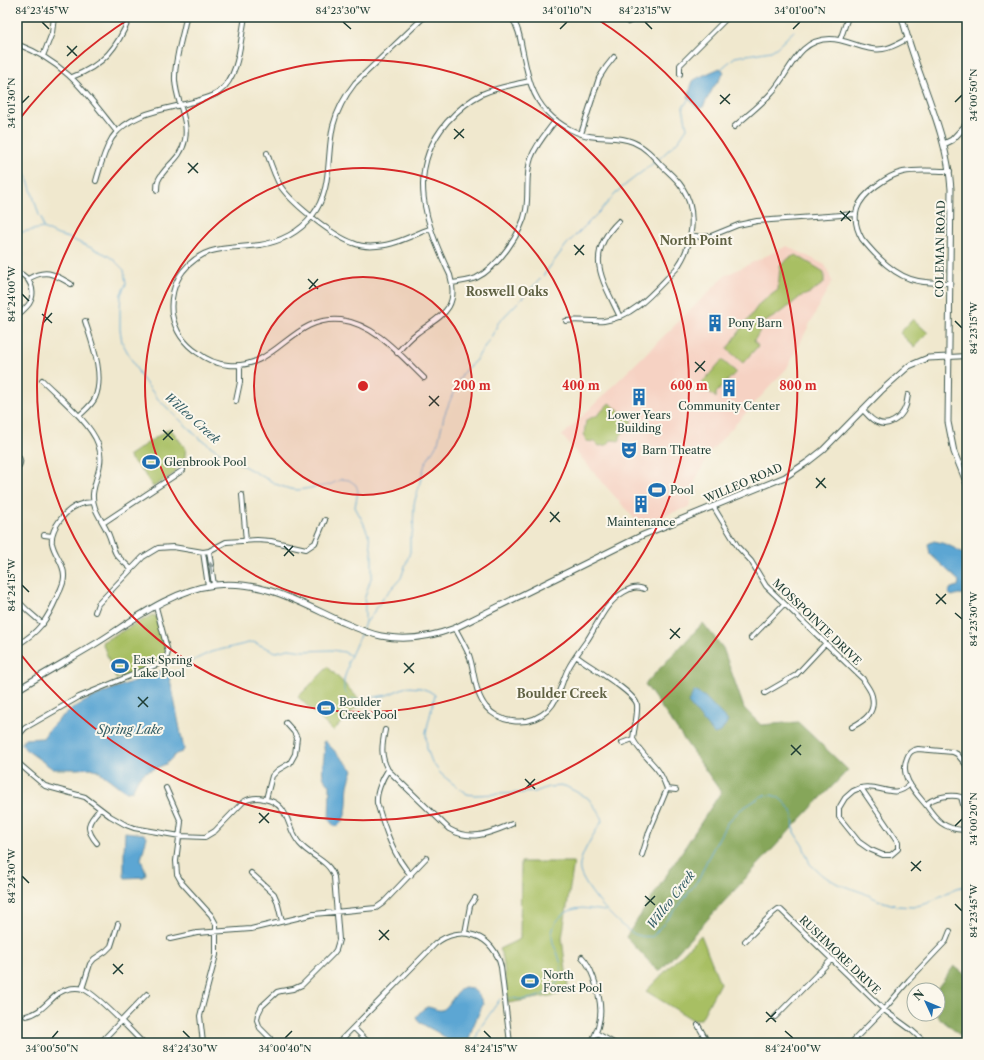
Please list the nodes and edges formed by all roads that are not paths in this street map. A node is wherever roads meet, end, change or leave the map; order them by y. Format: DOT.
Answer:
graph roads {
  1 [pos="54,17"];
  2 [pos="130,17"];
  3 [pos="186,17"];
  4 [pos="244,17"];
  5 [pos="424,17"];
  6 [pos="511,17"];
  7 [pos="638,17"];
  8 [pos="728,17"];
  9 [pos="848,17"];
  10 [pos="902,17"];
  11 [pos="628,22"];
  12 [pos="909,38"];
  13 [pos="840,40"];
  14 [pos="17,44"];
  15 [pos="43,56"];
  16 [pos="614,57"];
  17 [pos="680,74"];
  18 [pos="72,77"];
  19 [pos="529,81"];
  20 [pos="180,106"];
  21 [pos="556,120"];
  22 [pos="967,124"];
  23 [pos="734,127"];
  24 [pos="116,132"];
  25 [pos="581,134"];
  26 [pos="944,144"];
  27 [pos="267,153"];
  28 [pos="950,171"];
  29 [pos="96,181"];
  30 [pos="157,190"];
  31 [pos="856,214"];
  32 [pos="312,216"];
  33 [pos="619,221"];
  34 [pos="429,229"];
  35 [pos="690,235"];
  36 [pos="17,272"];
  37 [pos="28,279"];
  38 [pos="452,283"];
  39 [pos="950,283"];
  40 [pos="70,284"];
  41 [pos="17,316"];
  42 [pos="620,317"];
  43 [pos="85,321"];
  44 [pos="566,321"];
  45 [pos="397,353"];
  46 [pos="967,356"];
  47 [pos="949,357"];
  48 [pos="240,365"];
  49 [pos="424,378"];
  50 [pos="42,380"];
  51 [pos="908,395"];
  52 [pos="236,401"];
  53 [pos="863,410"];
  54 [pos="79,416"];
  55 [pos="17,456"];
  56 [pos="26,462"];
  57 [pos="21,463"];
  58 [pos="17,469"];
  59 [pos="183,470"];
  60 [pos="967,484"];
  61 [pos="242,495"];
  62 [pos="93,502"];
  63 [pos="713,506"];
  64 [pos="325,520"];
  65 [pos="103,523"];
  66 [pos="44,535"];
  67 [pos="52,536"];
  68 [pos="246,540"];
  69 [pos="209,551"];
  70 [pos="203,552"];
  71 [pos="131,569"];
  72 [pos="214,585"];
  73 [pos="208,586"];
  74 [pos="644,589"];
  75 [pos="17,600"];
  76 [pos="784,604"];
  77 [pos="156,607"];
  78 [pos="95,612"];
  79 [pos="43,624"];
  80 [pos="455,628"];
  81 [pos="751,638"];
  82 [pos="825,644"];
  83 [pos="17,645"];
  84 [pos="576,656"];
  85 [pos="17,690"];
  86 [pos="765,693"];
  87 [pos="286,723"];
  88 [pos="852,727"];
  89 [pos="385,730"];
  90 [pos="17,737"];
  91 [pos="633,739"];
  92 [pos="622,743"];
  93 [pos="17,762"];
  94 [pos="967,766"];
  95 [pos="388,770"];
  96 [pos="910,784"];
  97 [pos="166,788"];
  98 [pos="667,788"];
  99 [pos="861,788"];
  100 [pos="676,790"];
  101 [pos="266,799"];
  102 [pos="926,805"];
  103 [pos="100,809"];
  104 [pos="967,819"];
  105 [pos="512,824"];
  106 [pos="967,825"];
  107 [pos="180,836"];
  108 [pos="97,843"];
  109 [pos="642,855"];
  110 [pos="426,858"];
  111 [pos="251,873"];
  112 [pos="411,875"];
  113 [pos="475,898"];
  114 [pos="337,912"];
  115 [pos="282,921"];
  116 [pos="118,924"];
  117 [pos="217,932"];
  118 [pos="950,932"];
  119 [pos="465,933"];
  120 [pos="170,939"];
  121 [pos="745,941"];
  122 [pos="582,957"];
  123 [pos="832,960"];
  124 [pos="82,989"];
  125 [pos="147,994"];
  126 [pos="884,1010"];
  127 [pos="26,1016"];
  128 [pos="775,1017"];
  129 [pos="120,1021"];
  130 [pos="698,1025"];
  131 [pos="354,1028"];
  132 [pos="596,1033"];
  133 [pos="270,1038"];
  134 [pos="100,1043"];
  135 [pos="143,1043"];
  136 [pos="203,1043"];
  137 [pos="338,1043"];
  138 [pos="369,1043"];
  139 [pos="510,1043"];
  140 [pos="591,1043"];
  141 [pos="614,1043"];
  142 [pos="708,1043"];
  143 [pos="852,1043"];
  144 [pos="926,1043"];
  1 -- 15 [label="street"];
  2 -- 18 [label="street"];
  3 -- 20 [label="street"];
  4 -- 20 [label="street"];
  5 -- 32 [label="street"];
  6 -- 19 [label="street"];
  7 -- 11 [label="street"];
  8 -- 17 [label="street"];
  9 -- 13 [label="street"];
  10 -- 12 [label="street, COLEMAN ROAD"];
  12 -- 13 [label="street"];
  12 -- 26 [label="street, COLEMAN ROAD"];
  13 -- 23 [label="street"];
  14 -- 15 [label="street"];
  15 -- 18 [label="street"];
  16 -- 25 [label="street"];
  18 -- 24 [label="street"];
  19 -- 21 [label="street"];
  19 -- 34 [label="street"];
  20 -- 24 [label="street"];
  20 -- 30 [label="street"];
  21 -- 25 [label="street"];
  21 -- 38 [label="street"];
  22 -- 26 [label="street"];
  24 -- 29 [label="street"];
  25 -- 35 [label="street"];
  26 -- 28 [label="street, COLEMAN ROAD"];
  27 -- 32 [label="street"];
  28 -- 31 [label="street"];
  28 -- 39 [label="street, COLEMAN ROAD"];
  31 -- 35 [label="street"];
  31 -- 39 [label="street"];
  32 -- 34 [label="street"];
  32 -- 48 [label="street"];
  33 -- 42 [label="street"];
  34 -- 38 [label="street"];
  35 -- 42 [label="street"];
  36 -- 37 [label="street"];
  37 -- 40 [label="street"];
  37 -- 41 [label="street"];
  38 -- 45 [label="street"];
  39 -- 47 [label="street, COLEMAN ROAD"];
  42 -- 44 [label="street"];
  43 -- 54 [label="street"];
  45 -- 48 [label="street"];
  45 -- 49 [label="street"];
  46 -- 47 [label="street"];
  47 -- 53 [label="street, WILLEO ROAD"];
  47 -- 60 [label="street, COLEMAN ROAD"];
  48 -- 52 [label="street"];
  50 -- 54 [label="street"];
  51 -- 53 [label="street"];
  53 -- 63 [label="street, WILLEO ROAD"];
  54 -- 62 [label="street"];
  55 -- 57 [label="street"];
  56 -- 57 [label="street"];
  57 -- 58 [label="street"];
  59 -- 65 [label="street"];
  61 -- 68 [label="street"];
  62 -- 65 [label="street"];
  62 -- 67 [label="street"];
  63 -- 76 [label="street, MOSSPOINTE DRIVE"];
  63 -- 80 [label="street, WILLEO ROAD"];
  64 -- 68 [label="street"];
  65 -- 71 [label="street"];
  66 -- 67 [label="street"];
  67 -- 79 [label="street"];
  68 -- 69 [label="street"];
  69 -- 70 [label="street"];
  72 -- 69 [label="street, one-way"];
  70 -- 71 [label="street"];
  70 -- 73 [label="street"];
  71 -- 78 [label="street"];
  72 -- 73 [label="street, WILLEO ROAD"];
  72 -- 80 [label="street, WILLEO ROAD"];
  73 -- 77 [label="street, WILLEO ROAD"];
  74 -- 84 [label="street"];
  75 -- 79 [label="street"];
  76 -- 81 [label="street"];
  76 -- 82 [label="street, MOSSPOINTE DRIVE"];
  77 -- 85 [label="street, WILLEO ROAD"];
  77 -- 90 [label="street"];
  79 -- 83 [label="street"];
  80 -- 84 [label="street"];
  82 -- 86 [label="street"];
  82 -- 88 [label="street, MOSSPOINTE DRIVE"];
  84 -- 91 [label="street"];
  87 -- 101 [label="street"];
  89 -- 95 [label="street"];
  91 -- 92 [label="street"];
  91 -- 98 [label="street"];
  93 -- 103 [label="street"];
  94 -- 96 [label="street"];
  95 -- 105 [label="street"];
  95 -- 112 [label="street"];
  96 -- 99 [label="street"];
  96 -- 102 [label="street"];
  97 -- 107 [label="street"];
  98 -- 100 [label="street"];
  98 -- 109 [label="street"];
  99 -- 99 [label="street"];
  101 -- 107 [label="street"];
  101 -- 114 [label="street"];
  102 -- 104 [label="street"];
  102 -- 106 [label="street"];
  103 -- 107 [label="street"];
  103 -- 108 [label="street"];
  107 -- 117 [label="street"];
  110 -- 112 [label="street"];
  111 -- 115 [label="street"];
  112 -- 114 [label="street"];
  113 -- 119 [label="street"];
  114 -- 115 [label="street"];
  114 -- 133 [label="street"];
  115 -- 117 [label="street"];
  116 -- 124 [label="street"];
  117 -- 120 [label="street"];
  117 -- 136 [label="street"];
  118 -- 126 [label="street"];
  119 -- 131 [label="street"];
  119 -- 139 [label="street"];
  121 -- 123 [label="street, RUSHMORE DRIVE"];
  122 -- 132 [label="street"];
  123 -- 126 [label="street, RUSHMORE DRIVE"];
  123 -- 128 [label="street"];
  124 -- 127 [label="street"];
  124 -- 129 [label="street"];
  125 -- 129 [label="street"];
  126 -- 143 [label="street"];
  126 -- 144 [label="street, RUSHMORE DRIVE"];
  129 -- 134 [label="street"];
  129 -- 135 [label="street"];
  130 -- 142 [label="street"];
  131 -- 137 [label="street"];
  131 -- 138 [label="street"];
  132 -- 140 [label="street"];
  132 -- 141 [label="street"];
}
